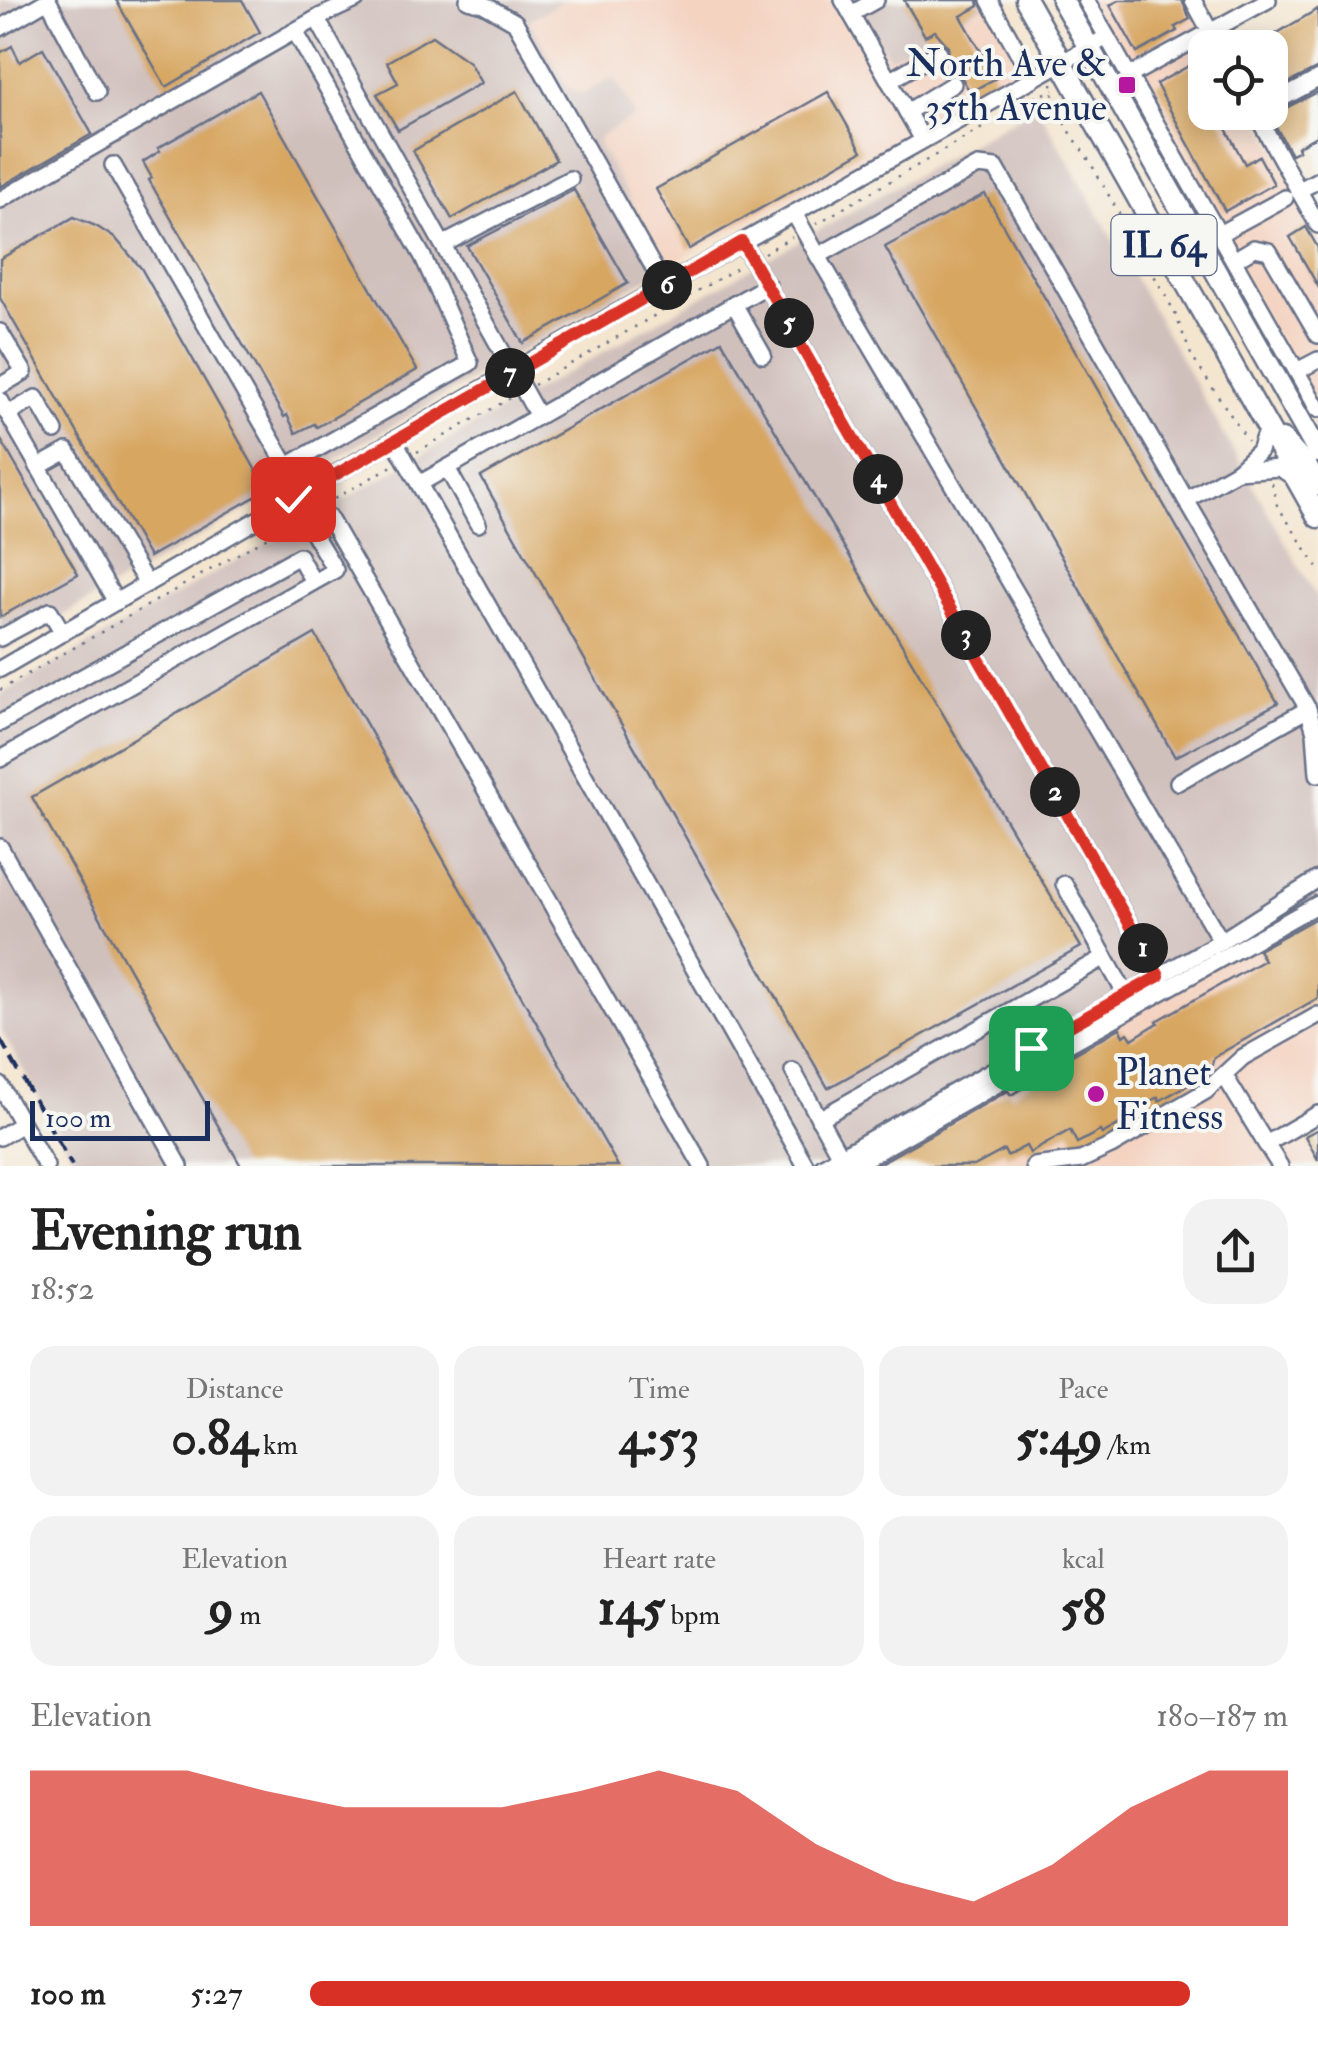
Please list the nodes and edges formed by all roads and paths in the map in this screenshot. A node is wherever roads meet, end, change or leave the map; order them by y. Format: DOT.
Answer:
graph roads {
  1 [pos="48,0"];
  2 [pos="356,0"];
  3 [pos="468,0"];
  4 [pos="876,0"];
  5 [pos="989,0"];
  6 [pos="1026,0"];
  7 [pos="1062,0"];
  8 [pos="1086,0"];
  9 [pos="1193,0"];
  10 [pos="1268,0"];
  11 [pos="847,7"];
  12 [pos="317,19"];
  13 [pos="0,28"];
  14 [pos="1210,30"];
  15 [pos="1213,30"];
  16 [pos="296,33"];
  17 [pos="1098,42"];
  18 [pos="1188,44"];
  19 [pos="939,52"];
  20 [pos="1061,63"];
  21 [pos="1129,76"];
  22 [pos="1033,79"];
  23 [pos="1318,79"];
  24 [pos="889,80"];
  25 [pos="954,84"];
  26 [pos="1054,86"];
  27 [pos="97,92"];
  28 [pos="1288,95"];
  29 [pos="906,112"];
  30 [pos="1264,130"];
  31 [pos="923,140"];
  32 [pos="114,165"];
  33 [pos="570,179"];
  34 [pos="1318,180"];
  35 [pos="1292,194"];
  36 [pos="0,200"];
  37 [pos="794,213"];
  38 [pos="1318,225"];
  39 [pos="1219,234"];
  40 [pos="742,242"];
  41 [pos="444,244"];
  42 [pos="818,256"];
  43 [pos="1234,260"];
  44 [pos="768,285"];
  45 [pos="664,286"];
  46 [pos="734,304"];
  47 [pos="0,332"];
  48 [pos="1318,335"];
  49 [pos="763,355"];
  50 [pos="1318,360"];
  51 [pos="515,370"];
  52 [pos="1297,372"];
  53 [pos="0,386"];
  54 [pos="4,407"];
  55 [pos="1318,410"];
  56 [pos="538,416"];
  57 [pos="1267,428"];
  58 [pos="55,431"];
  59 [pos="394,440"];
  60 [pos="1252,448"];
  61 [pos="1318,452"];
  62 [pos="287,466"];
  63 [pos="38,467"];
  64 [pos="447,468"];
  65 [pos="1237,471"];
  66 [pos="1266,474"];
  67 [pos="1296,480"];
  68 [pos="419,484"];
  69 [pos="1318,485"];
  70 [pos="298,496"];
  71 [pos="1186,500"];
  72 [pos="1318,518"];
  73 [pos="478,524"];
  74 [pos="311,529"];
  75 [pos="1318,568"];
  76 [pos="313,582"];
  77 [pos="147,584"];
  78 [pos="116,602"];
  79 [pos="63,633"];
  80 [pos="0,638"];
  81 [pos="1,666"];
  82 [pos="1308,709"];
  83 [pos="0,723"];
  84 [pos="1,757"];
  85 [pos="1318,774"];
  86 [pos="1178,782"];
  87 [pos="0,847"];
  88 [pos="1318,879"];
  89 [pos="1064,884"];
  90 [pos="1318,904"];
  91 [pos="1221,941"];
  92 [pos="1105,957"];
  93 [pos="1159,976"];
  94 [pos="1126,994"];
  95 [pos="1318,1015"];
  96 [pos="793,1071"];
  97 [pos="1224,1075"];
  98 [pos="0,1085"];
  99 [pos="1318,1114"];
  100 [pos="820,1120"];
  101 [pos="22,1124"];
  102 [pos="0,1137"];
  103 [pos="1266,1144"];
  104 [pos="846,1161"];
  105 [pos="46,1166"];
  106 [pos="180,1166"];
  107 [pos="702,1166"];
  108 [pos="806,1166"];
  109 [pos="823,1166"];
  110 [pos="1034,1166"];
  111 [pos="1044,1166"];
  112 [pos="1280,1166"];
  1 -- 13 [label="street"];
  1 -- 27 [label="street"];
  2 -- 12 [label="street"];
  3 -- 45 [label="street"];
  4 -- 11 [label="street"];
  5 -- 22 [label="street"];
  6 -- 20 [label="main road, IL 64"];
  7 -- 17 [label="main road, IL 64"];
  8 -- 17 [label="street"];
  9 -- 14 [label="street"];
  10 -- 15 [label="street"];
  11 -- 24 [label="street"];
  12 -- 16 [label="street"];
  12 -- 41 [label="street"];
  16 -- 36 [label="street"];
  16 -- 62 [label="street"];
  17 -- 20 [label="street"];
  17 -- 21 [label="street"];
  17 -- 61 [label="main road, IL 64"];
  18 -- 21 [label="street"];
  19 -- 24 [label="street"];
  20 -- 22 [label="street"];
  20 -- 57 [label="main road, IL 64"];
  21 -- 39 [label="street"];
  22 -- 31 [label="street"];
  23 -- 28 [label="street"];
  24 -- 29 [label="street"];
  25 -- 29 [label="street"];
  26 -- 60 [label="path"];
  29 -- 31 [label="street"];
  30 -- 35 [label="street"];
  31 -- 37 [label="street"];
  32 -- 62 [label="street"];
  33 -- 41 [label="street"];
  34 -- 35 [label="street"];
  35 -- 38 [label="street"];
  35 -- 39 [label="street"];
  37 -- 40 [label="street"];
  37 -- 42 [label="street"];
  39 -- 43 [label="street"];
  40 -- 44 [label="street"];
  40 -- 45 [label="street"];
  41 -- 51 [label="street"];
  42 -- 71 [label="street"];
  42 -- 91 [label="street"];
  43 -- 48 [label="street"];
  43 -- 52 [label="street"];
  44 -- 46 [label="street"];
  44 -- 93 [label="street"];
  45 -- 51 [label="street"];
  46 -- 49 [label="street"];
  46 -- 56 [label="street"];
  47 -- 53 [label="street"];
  50 -- 52 [label="street"];
  51 -- 56 [label="street"];
  51 -- 59 [label="street"];
  52 -- 55 [label="street"];
  54 -- 58 [label="street"];
  54 -- 63 [label="street"];
  56 -- 64 [label="street"];
  57 -- 65 [label="street"];
  57 -- 67 [label="main road, IL 64"];
  57 -- 69 [label="main road"];
  59 -- 68 [label="street"];
  59 -- 70 [label="street"];
  62 -- 70 [label="street"];
  63 -- 77 [label="street"];
  63 -- 78 [label="street"];
  64 -- 68 [label="street"];
  64 -- 73 [label="street"];
  65 -- 67 [label="street"];
  65 -- 71 [label="street"];
  66 -- 75 [label="path"];
  67 -- 72 [label="main road, IL 64"];
  68 -- 108 [label="street"];
  70 -- 74 [label="street"];
  70 -- 77 [label="street"];
  71 -- 82 [label="street"];
  74 -- 76 [label="street"];
  74 -- 107 [label="street"];
  76 -- 83 [label="street"];
  76 -- 84 [label="street"];
  77 -- 78 [label="street"];
  78 -- 79 [label="street"];
  79 -- 80 [label="street"];
  79 -- 81 [label="street"];
  82 -- 85 [label="street"];
  82 -- 86 [label="street"];
  87 -- 106 [label="street"];
  88 -- 91 [label="street"];
  89 -- 92 [label="street"];
  90 -- 104 [label="street"];
  91 -- 93 [label="street"];
  92 -- 94 [label="street"];
  92 -- 100 [label="street"];
  93 -- 94 [label="street"];
  94 -- 104 [label="street"];
  95 -- 97 [label="street"];
  96 -- 100 [label="street"];
  97 -- 103 [label="street"];
  97 -- 111 [label="street"];
  98 -- 101 [label="street"];
  99 -- 103 [label="street"];
  100 -- 104 [label="street"];
  101 -- 102 [label="street"];
  101 -- 105 [label="street"];
  103 -- 112 [label="street"];
  104 -- 109 [label="street"];
  110 -- 111 [label="street"];
}
